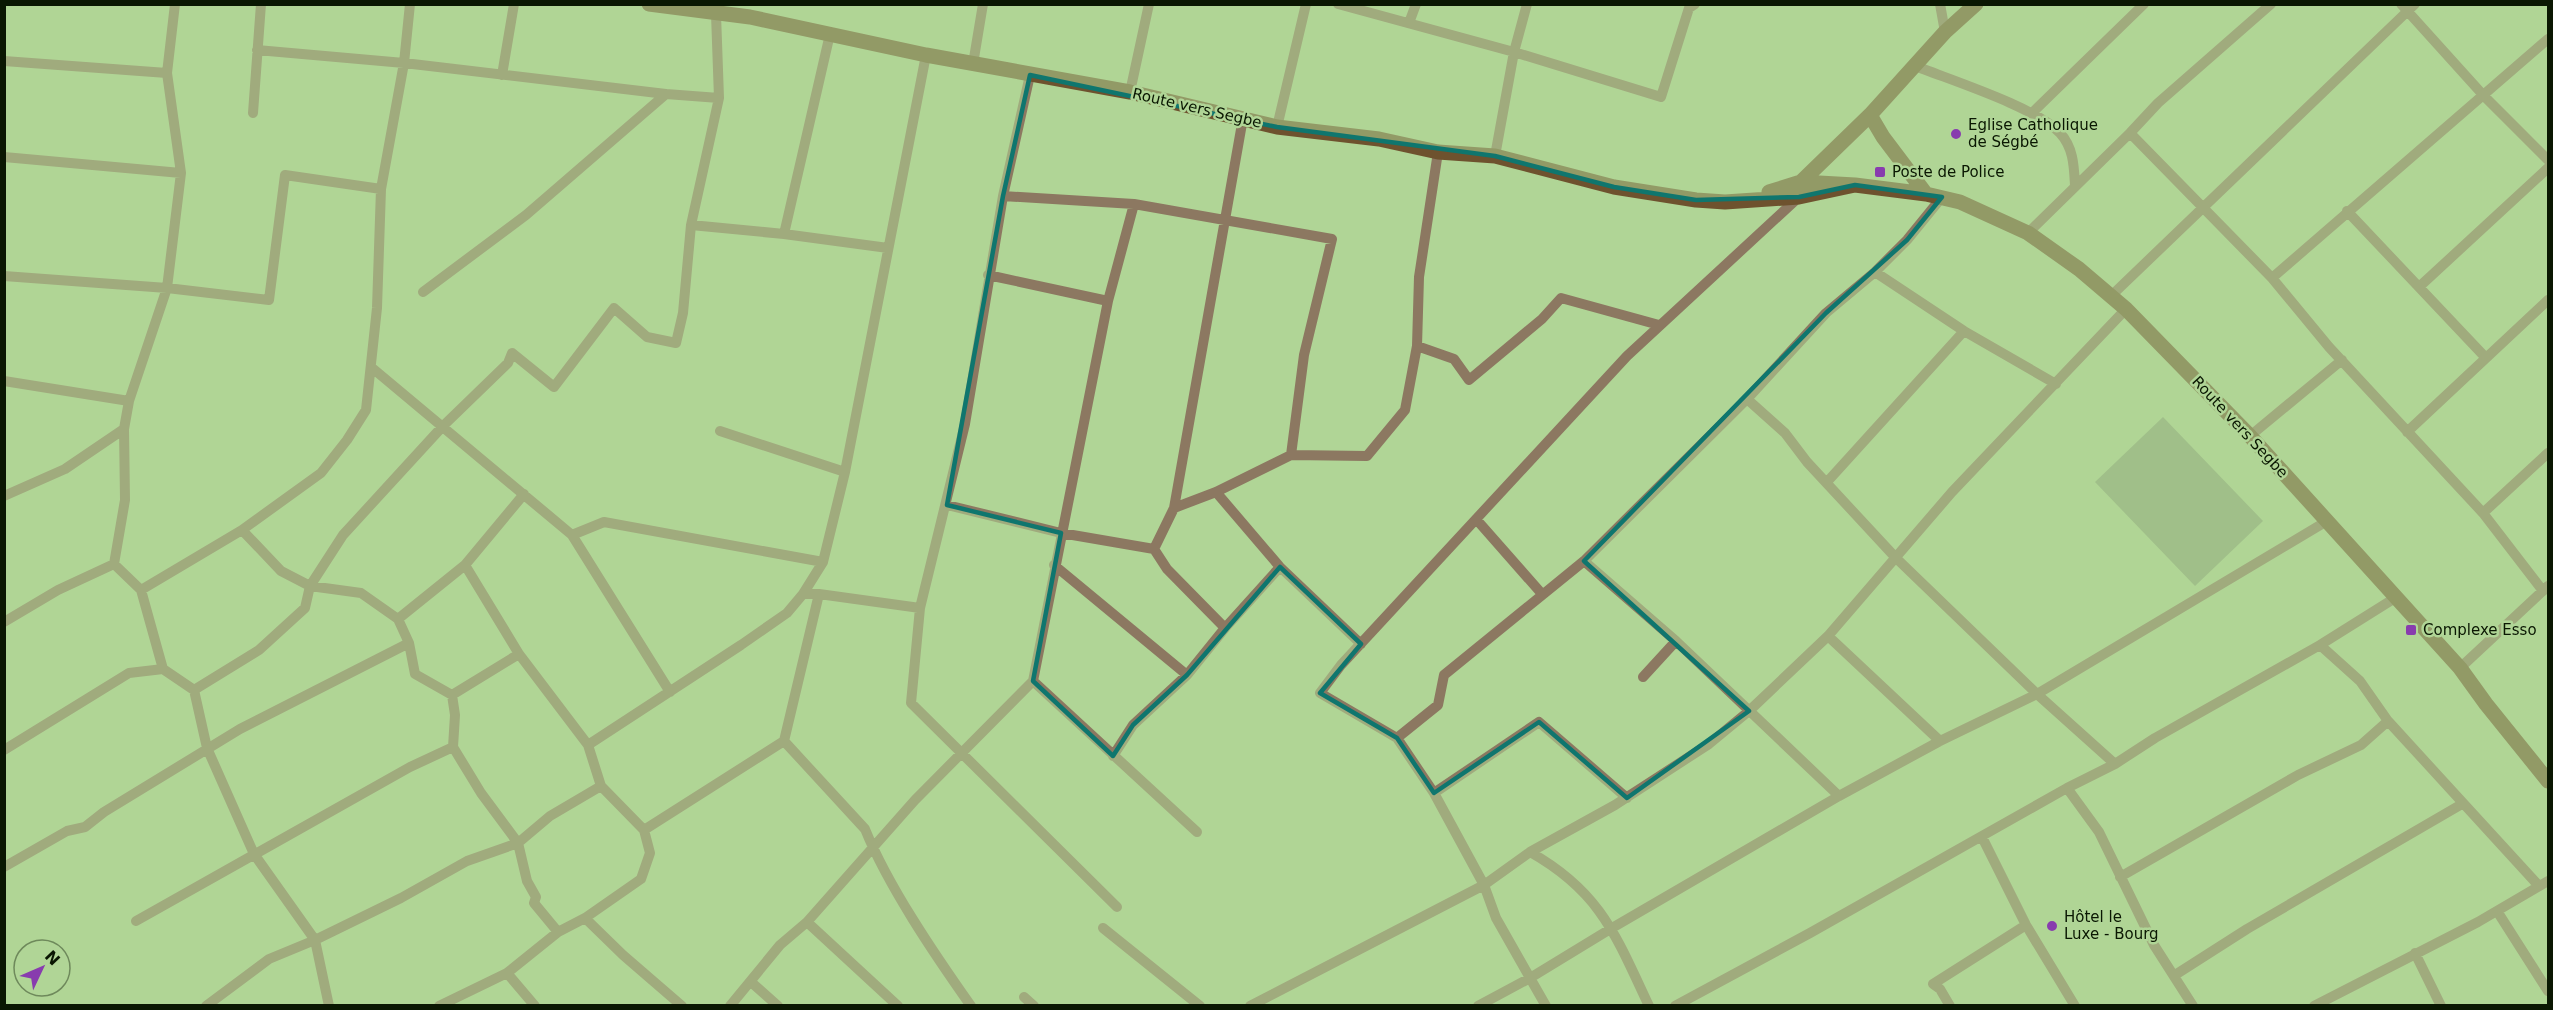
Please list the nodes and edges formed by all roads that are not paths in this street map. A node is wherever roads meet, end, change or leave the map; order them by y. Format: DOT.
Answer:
graph roads {
  1 [pos="175,4"];
  2 [pos="261,4"];
  3 [pos="410,4"];
  4 [pos="514,4"];
  5 [pos="649,4"];
  6 [pos="983,4"];
  7 [pos="1149,4"];
  8 [pos="1306,4"];
  9 [pos="1338,4"];
  10 [pos="1416,4"];
  11 [pos="1527,4"];
  12 [pos="1695,4"];
  13 [pos="1940,4"];
  14 [pos="1976,4"];
  15 [pos="2144,4"];
  16 [pos="2271,4"];
  17 [pos="2408,7"];
  18 [pos="751,11"];
  19 [pos="716,14"];
  20 [pos="1408,23"];
  21 [pos="1945,32"];
  22 [pos="830,34"];
  23 [pos="2548,39"];
  24 [pos="257,50"];
  25 [pos="1514,52"];
  26 [pos="926,55"];
  27 [pos="4,61"];
  28 [pos="404,63"];
  29 [pos="973,64"];
  30 [pos="1914,65"];
  31 [pos="168,73"];
  32 [pos="502,75"];
  33 [pos="1030,75"];
  34 [pos="1130,93"];
  35 [pos="666,94"];
  36 [pos="2484,96"];
  37 [pos="719,98"];
  38 [pos="254,113"];
  39 [pos="2032,113"];
  40 [pos="1870,115"];
  41 [pos="1243,118"];
  42 [pos="1277,127"];
  43 [pos="2130,134"];
  44 [pos="1438,152"];
  45 [pos="1495,156"];
  46 [pos="4,157"];
  47 [pos="2548,159"];
  48 [pos="2548,168"];
  49 [pos="181,173"];
  50 [pos="2075,186"];
  51 [pos="381,189"];
  52 [pos="1800,189"];
  53 [pos="1934,195"];
  54 [pos="1003,196"];
  55 [pos="1134,204"];
  56 [pos="2203,206"];
  57 [pos="2347,211"];
  58 [pos="1227,219"];
  59 [pos="691,225"];
  60 [pos="2028,232"];
  61 [pos="784,234"];
  62 [pos="888,248"];
  63 [pos="1875,272"];
  64 [pos="988,275"];
  65 [pos="4,276"];
  66 [pos="2272,278"];
  67 [pos="2420,287"];
  68 [pos="167,288"];
  69 [pos="423,292"];
  70 [pos="2111,296"];
  71 [pos="2548,300"];
  72 [pos="1108,301"];
  73 [pos="2126,309"];
  74 [pos="1659,325"];
  75 [pos="1964,331"];
  76 [pos="1417,346"];
  77 [pos="2486,358"];
  78 [pos="2342,360"];
  79 [pos="371,367"];
  80 [pos="4,381"];
  81 [pos="2056,384"];
  82 [pos="1748,399"];
  83 [pos="129,401"];
  84 [pos="442,427"];
  85 [pos="124,429"];
  86 [pos="720,431"];
  87 [pos="2407,432"];
  88 [pos="2250,436"];
  89 [pos="2548,453"];
  90 [pos="1291,454"];
  91 [pos="845,472"];
  92 [pos="1827,482"];
  93 [pos="1216,492"];
  94 [pos="524,494"];
  95 [pos="4,496"];
  96 [pos="946,505"];
  97 [pos="1174,508"];
  98 [pos="2483,513"];
  99 [pos="1476,519"];
  100 [pos="2327,521"];
  101 [pos="242,530"];
  102 [pos="1061,533"];
  103 [pos="572,535"];
  104 [pos="1154,549"];
  105 [pos="1896,558"];
  106 [pos="1584,561"];
  107 [pos="823,562"];
  108 [pos="114,564"];
  109 [pos="465,564"];
  110 [pos="1054,565"];
  111 [pos="1280,567"];
  112 [pos="310,586"];
  113 [pos="2546,588"];
  114 [pos="141,590"];
  115 [pos="803,594"];
  116 [pos="819,594"];
  117 [pos="1542,594"];
  118 [pos="2395,598"];
  119 [pos="920,608"];
  120 [pos="398,619"];
  121 [pos="4,622"];
  122 [pos="1225,628"];
  123 [pos="1828,636"];
  124 [pos="1676,641"];
  125 [pos="409,642"];
  126 [pos="1361,644"];
  127 [pos="2320,645"];
  128 [pos="519,654"];
  129 [pos="2460,668"];
  130 [pos="163,669"];
  131 [pos="1187,675"];
  132 [pos="1643,677"];
  133 [pos="1033,681"];
  134 [pos="194,690"];
  135 [pos="670,692"];
  136 [pos="2037,694"];
  137 [pos="452,695"];
  138 [pos="1749,711"];
  139 [pos="2388,721"];
  140 [pos="1396,738"];
  141 [pos="784,741"];
  142 [pos="1940,741"];
  143 [pos="588,745"];
  144 [pos="453,747"];
  145 [pos="207,748"];
  146 [pos="4,750"];
  147 [pos="960,751"];
  148 [pos="1113,756"];
  149 [pos="2115,764"];
  150 [pos="2548,781"];
  151 [pos="601,786"];
  152 [pos="2067,788"];
  153 [pos="1434,793"];
  154 [pos="1839,796"];
  155 [pos="1627,798"];
  156 [pos="2462,804"];
  157 [pos="644,830"];
  158 [pos="1197,832"];
  159 [pos="1982,837"];
  160 [pos="518,843"];
  161 [pos="872,846"];
  162 [pos="1530,852"];
  163 [pos="254,854"];
  164 [pos="4,867"];
  165 [pos="2120,877"];
  166 [pos="2544,884"];
  167 [pos="1484,885"];
  168 [pos="1117,907"];
  169 [pos="2497,910"];
  170 [pos="585,918"];
  171 [pos="136,921"];
  172 [pos="807,922"];
  173 [pos="2026,925"];
  174 [pos="1103,928"];
  175 [pos="1612,928"];
  176 [pos="558,932"];
  177 [pos="315,940"];
  178 [pos="2415,952"];
  179 [pos="507,973"];
  180 [pos="2175,975"];
  181 [pos="1530,978"];
  182 [pos="751,982"];
  183 [pos="2548,991"];
  184 [pos="1024,997"];
  185 [pos="206,1005"];
  186 [pos="329,1005"];
  187 [pos="439,1005"];
  188 [pos="535,1005"];
  189 [pos="682,1005"];
  190 [pos="730,1005"];
  191 [pos="778,1005"];
  192 [pos="898,1005"];
  193 [pos="971,1005"];
  194 [pos="1034,1005"];
  195 [pos="1200,1005"];
  196 [pos="1252,1005"];
  197 [pos="1478,1005"];
  198 [pos="1546,1005"];
  199 [pos="1649,1005"];
  200 [pos="1675,1005"];
  201 [pos="1950,1005"];
  202 [pos="2075,1005"];
  203 [pos="2193,1005"];
  204 [pos="2314,1005"];
  205 [pos="2441,1005"];
  1 -- 31 [label="street"];
  2 -- 24 [label="street"];
  3 -- 28 [label="street"];
  4 -- 32 [label="street"];
  5 -- 19 [label="main road, Route vers Segbe"];
  6 -- 29 [label="street"];
  7 -- 34 [label="street"];
  8 -- 42 [label="street"];
  9 -- 20 [label="street"];
  10 -- 20 [label="street"];
  11 -- 25 [label="street"];
  12 -- 25 [label="street"];
  13 -- 21 [label="street"];
  14 -- 21 [label="main road"];
  15 -- 39 [label="street"];
  16 -- 43 [label="street"];
  17 -- 36 [label="street"];
  17 -- 56 [label="street"];
  18 -- 19 [label="main road, Route vers Segbe"];
  18 -- 22 [label="main road, Route vers Segbe"];
  19 -- 37 [label="street"];
  20 -- 25 [label="street"];
  21 -- 30 [label="main road"];
  22 -- 26 [label="main road, Route vers Segbe"];
  22 -- 61 [label="street"];
  23 -- 36 [label="street"];
  24 -- 28 [label="street"];
  24 -- 38 [label="street"];
  25 -- 45 [label="street"];
  26 -- 29 [label="main road, Route vers Segbe"];
  26 -- 62 [label="street"];
  27 -- 31 [label="street"];
  28 -- 32 [label="street"];
  28 -- 51 [label="street"];
  29 -- 33 [label="main road, Route vers Segbe"];
  30 -- 39 [label="street"];
  30 -- 40 [label="main road"];
  31 -- 49 [label="street"];
  32 -- 35 [label="street"];
  33 -- 34 [label="main road, Route vers Segbe"];
  33 -- 54 [label="street"];
  34 -- 41 [label="main road, Route vers Segbe"];
  35 -- 37 [label="street"];
  35 -- 69 [label="street"];
  36 -- 47 [label="street"];
  36 -- 57 [label="street"];
  37 -- 59 [label="street"];
  39 -- 50 [label="street"];
  40 -- 52 [label="main road"];
  40 -- 53 [label="main road"];
  41 -- 42 [label="main road, Route vers Segbe"];
  41 -- 58 [label="street"];
  42 -- 44 [label="main road, Route vers Segbe"];
  43 -- 50 [label="street"];
  43 -- 56 [label="street"];
  44 -- 45 [label="main road, Route vers Segbe"];
  44 -- 76 [label="street"];
  45 -- 52 [label="main road, Route vers Segbe"];
  46 -- 49 [label="street"];
  48 -- 67 [label="street"];
  49 -- 68 [label="street"];
  50 -- 60 [label="street"];
  51 -- 68 [label="street"];
  51 -- 79 [label="street"];
  52 -- 53 [label="main road, Route vers Segbe"];
  52 -- 74 [label="street"];
  53 -- 60 [label="main road, Route vers Segbe"];
  53 -- 63 [label="street"];
  54 -- 55 [label="street"];
  54 -- 64 [label="street"];
  55 -- 58 [label="street"];
  55 -- 72 [label="street"];
  56 -- 66 [label="street"];
  56 -- 70 [label="street"];
  57 -- 66 [label="street"];
  57 -- 67 [label="street"];
  58 -- 90 [label="street"];
  58 -- 97 [label="street"];
  59 -- 61 [label="street"];
  59 -- 84 [label="street"];
  60 -- 70 [label="main road, Route vers Segbe"];
  61 -- 62 [label="street"];
  62 -- 91 [label="street"];
  63 -- 75 [label="street"];
  63 -- 82 [label="street"];
  64 -- 72 [label="street"];
  64 -- 96 [label="street"];
  65 -- 68 [label="street"];
  66 -- 78 [label="street"];
  67 -- 77 [label="street"];
  68 -- 83 [label="street"];
  70 -- 73 [label="main road, Route vers Segbe"];
  71 -- 77 [label="street"];
  72 -- 102 [label="street"];
  73 -- 81 [label="street"];
  73 -- 88 [label="main road, Route vers Segbe"];
  74 -- 76 [label="street"];
  74 -- 99 [label="street"];
  75 -- 81 [label="street"];
  75 -- 92 [label="street"];
  76 -- 90 [label="street"];
  77 -- 87 [label="street"];
  78 -- 87 [label="street"];
  78 -- 88 [label="street"];
  79 -- 84 [label="street"];
  79 -- 101 [label="street"];
  80 -- 83 [label="street"];
  81 -- 105 [label="street"];
  82 -- 92 [label="street"];
  82 -- 106 [label="street"];
  83 -- 85 [label="street"];
  84 -- 94 [label="street"];
  84 -- 112 [label="street"];
  85 -- 95 [label="street"];
  85 -- 108 [label="street"];
  86 -- 91 [label="street"];
  87 -- 98 [label="street"];
  88 -- 100 [label="main road, Route vers Segbe"];
  89 -- 98 [label="street"];
  90 -- 93 [label="street"];
  91 -- 107 [label="street"];
  92 -- 105 [label="street"];
  93 -- 97 [label="street"];
  93 -- 111 [label="street"];
  94 -- 103 [label="street"];
  94 -- 109 [label="street"];
  96 -- 102 [label="street"];
  96 -- 119 [label="street"];
  97 -- 104 [label="street"];
  98 -- 113 [label="street"];
  99 -- 117 [label="street"];
  99 -- 126 [label="street"];
  100 -- 118 [label="main road, Route vers Segbe"];
  100 -- 136 [label="street"];
  101 -- 112 [label="street"];
  101 -- 114 [label="street"];
  102 -- 104 [label="street"];
  102 -- 110 [label="street"];
  103 -- 107 [label="street"];
  103 -- 135 [label="street"];
  104 -- 122 [label="street"];
  105 -- 123 [label="street"];
  105 -- 136 [label="street"];
  106 -- 117 [label="street"];
  106 -- 124 [label="street"];
  107 -- 115 [label="street"];
  108 -- 114 [label="street"];
  108 -- 121 [label="street"];
  109 -- 120 [label="street"];
  109 -- 128 [label="street"];
  110 -- 131 [label="street"];
  110 -- 133 [label="street"];
  111 -- 122 [label="street"];
  111 -- 126 [label="street"];
  112 -- 120 [label="street"];
  112 -- 134 [label="street"];
  113 -- 129 [label="street"];
  114 -- 130 [label="street"];
  115 -- 116 [label="street"];
  115 -- 135 [label="street"];
  116 -- 119 [label="street"];
  116 -- 141 [label="street"];
  117 -- 140 [label="street"];
  118 -- 127 [label="street"];
  118 -- 129 [label="main road, Route vers Segbe"];
  119 -- 147 [label="street"];
  120 -- 125 [label="street"];
  122 -- 131 [label="street"];
  123 -- 138 [label="street"];
  123 -- 142 [label="street"];
  124 -- 132 [label="street"];
  124 -- 138 [label="street"];
  125 -- 137 [label="street"];
  125 -- 145 [label="street"];
  126 -- 140 [label="street"];
  127 -- 139 [label="street"];
  127 -- 149 [label="street"];
  128 -- 137 [label="street"];
  128 -- 143 [label="street"];
  129 -- 150 [label="main road, Route vers Segbe"];
  130 -- 134 [label="street"];
  130 -- 146 [label="street"];
  131 -- 148 [label="street"];
  133 -- 147 [label="street"];
  133 -- 148 [label="street"];
  134 -- 145 [label="street"];
  135 -- 143 [label="street"];
  136 -- 142 [label="street"];
  136 -- 149 [label="street"];
  137 -- 144 [label="street"];
  138 -- 154 [label="street"];
  138 -- 155 [label="street"];
  139 -- 156 [label="street"];
  139 -- 165 [label="street"];
  140 -- 153 [label="street"];
  141 -- 157 [label="street"];
  141 -- 161 [label="street"];
  142 -- 154 [label="street"];
  143 -- 151 [label="street"];
  144 -- 160 [label="street"];
  144 -- 163 [label="street"];
  145 -- 163 [label="street"];
  145 -- 164 [label="street"];
  147 -- 161 [label="street"];
  147 -- 168 [label="street"];
  148 -- 158 [label="street"];
  149 -- 152 [label="street"];
  151 -- 157 [label="street"];
  151 -- 160 [label="street"];
  152 -- 159 [label="street"];
  152 -- 165 [label="street"];
  153 -- 155 [label="street"];
  153 -- 167 [label="street"];
  154 -- 175 [label="street"];
  155 -- 162 [label="street"];
  156 -- 166 [label="street"];
  156 -- 180 [label="street"];
  157 -- 170 [label="street"];
  159 -- 173 [label="street"];
  159 -- 200 [label="street"];
  160 -- 176 [label="street"];
  160 -- 177 [label="street"];
  161 -- 172 [label="street"];
  161 -- 193 [label="street"];
  162 -- 167 [label="street"];
  162 -- 175 [label="street"];
  163 -- 171 [label="street"];
  163 -- 177 [label="street"];
  165 -- 180 [label="street"];
  166 -- 169 [label="street"];
  167 -- 181 [label="street"];
  167 -- 196 [label="street"];
  169 -- 178 [label="street"];
  169 -- 183 [label="street"];
  170 -- 176 [label="street"];
  170 -- 189 [label="street"];
  172 -- 182 [label="street"];
  172 -- 192 [label="street"];
  173 -- 201 [label="street"];
  173 -- 202 [label="street"];
  174 -- 195 [label="street"];
  175 -- 181 [label="street"];
  175 -- 199 [label="street"];
  176 -- 179 [label="street"];
  177 -- 185 [label="street"];
  177 -- 186 [label="street"];
  178 -- 204 [label="street"];
  178 -- 205 [label="street"];
  179 -- 187 [label="street"];
  179 -- 188 [label="street"];
  180 -- 203 [label="street"];
  181 -- 197 [label="street"];
  181 -- 198 [label="street"];
  182 -- 190 [label="street"];
  182 -- 191 [label="street"];
  184 -- 194 [label="street"];
}
